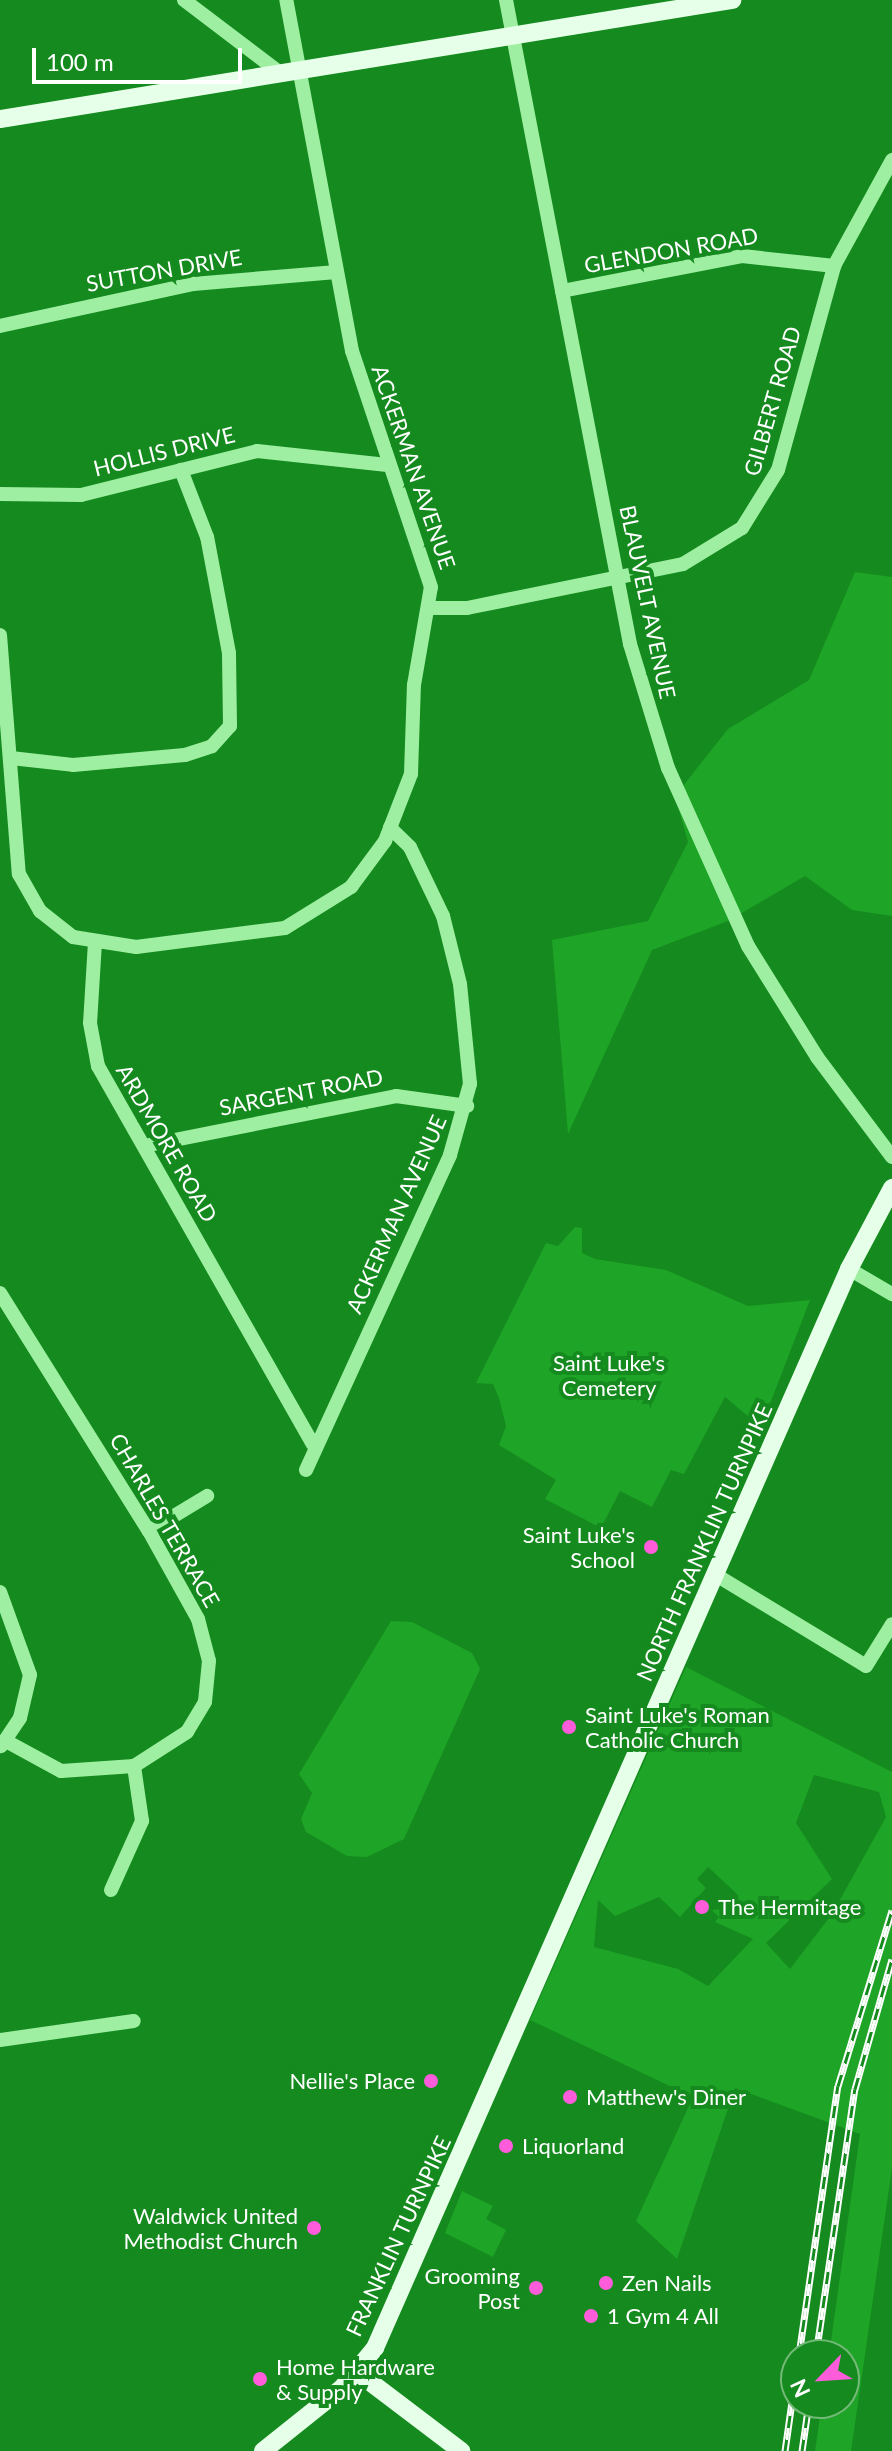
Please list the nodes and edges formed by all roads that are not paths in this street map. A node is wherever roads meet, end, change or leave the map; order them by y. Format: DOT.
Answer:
graph roads {
  1 [pos="184,0"];
  2 [pos="286,0"];
  3 [pos="506,0"];
  4 [pos="732,0"];
  5 [pos="513,35"];
  6 [pos="299,70"];
  7 [pos="280,73"];
  8 [pos="0,119"];
  9 [pos="892,160"];
  10 [pos="834,266"];
  11 [pos="337,272"];
  12 [pos="562,291"];
  13 [pos="0,326"];
  14 [pos="387,465"];
  15 [pos="181,470"];
  16 [pos="0,494"];
  17 [pos="618,579"];
  18 [pos="431,608"];
  19 [pos="0,635"];
  20 [pos="11,758"];
  21 [pos="390,828"];
  22 [pos="95,942"];
  23 [pos="467,1106"];
  24 [pos="144,1146"];
  25 [pos="892,1157"];
  26 [pos="892,1188"];
  27 [pos="849,1269"];
  28 [pos="0,1293"];
  29 [pos="892,1294"];
  30 [pos="313,1444"];
  31 [pos="306,1470"];
  32 [pos="207,1496"];
  33 [pos="149,1531"];
  34 [pos="716,1575"];
  35 [pos="0,1592"];
  36 [pos="892,1624"];
  37 [pos="3,1744"];
  38 [pos="134,1766"];
  39 [pos="111,1890"];
  40 [pos="528,2005"];
  41 [pos="134,2021"];
  42 [pos="0,2040"];
  43 [pos="357,2372"];
  44 [pos="263,2451"];
  45 [pos="461,2451"];
  1 -- 7 [label="street"];
  2 -- 6 [label="street, ACKERMAN AVENUE"];
  3 -- 5 [label="street, BLAUVELT AVENUE"];
  4 -- 5 [label="main road"];
  5 -- 6 [label="main road"];
  5 -- 12 [label="street, BLAUVELT AVENUE"];
  6 -- 7 [label="main road"];
  6 -- 11 [label="street, ACKERMAN AVENUE"];
  7 -- 8 [label="main road"];
  9 -- 10 [label="street, GILBERT ROAD"];
  10 -- 12 [label="street, GLENDON ROAD"];
  10 -- 17 [label="street, GILBERT ROAD"];
  11 -- 13 [label="street, SUTTON DRIVE"];
  11 -- 14 [label="street, ACKERMAN AVENUE"];
  12 -- 17 [label="street, BLAUVELT AVENUE"];
  14 -- 15 [label="street, HOLLIS DRIVE"];
  14 -- 18 [label="street, ACKERMAN AVENUE"];
  15 -- 16 [label="street, HOLLIS DRIVE"];
  15 -- 20 [label="street"];
  17 -- 18 [label="street, GILBERT ROAD"];
  17 -- 25 [label="street, BLAUVELT AVENUE"];
  18 -- 21 [label="street, ACKERMAN AVENUE"];
  19 -- 20 [label="street"];
  20 -- 22 [label="street"];
  21 -- 22 [label="street"];
  21 -- 23 [label="street, ACKERMAN AVENUE"];
  22 -- 24 [label="street, ARDMORE ROAD"];
  23 -- 24 [label="street, SARGENT ROAD"];
  23 -- 30 [label="street, ACKERMAN AVENUE"];
  24 -- 30 [label="street, ARDMORE ROAD"];
  26 -- 27 [label="main road, NORTH FRANKLIN TURNPIKE"];
  27 -- 29 [label="street"];
  27 -- 34 [label="main road, NORTH FRANKLIN TURNPIKE"];
  28 -- 33 [label="street, CHARLES TERRACE"];
  30 -- 31 [label="street, ACKERMAN AVENUE"];
  32 -- 33 [label="street"];
  33 -- 38 [label="street, CHARLES TERRACE"];
  34 -- 36 [label="street"];
  34 -- 40 [label="main road, NORTH FRANKLIN TURNPIKE"];
  35 -- 37 [label="street"];
  37 -- 38 [label="street, CHARLES TERRACE"];
  38 -- 39 [label="street"];
  40 -- 43 [label="main road, FRANKLIN TURNPIKE"];
  41 -- 42 [label="street"];
  43 -- 44 [label="main road, FRANKLIN TURNPIKE"];
  43 -- 45 [label="main road"];
}
